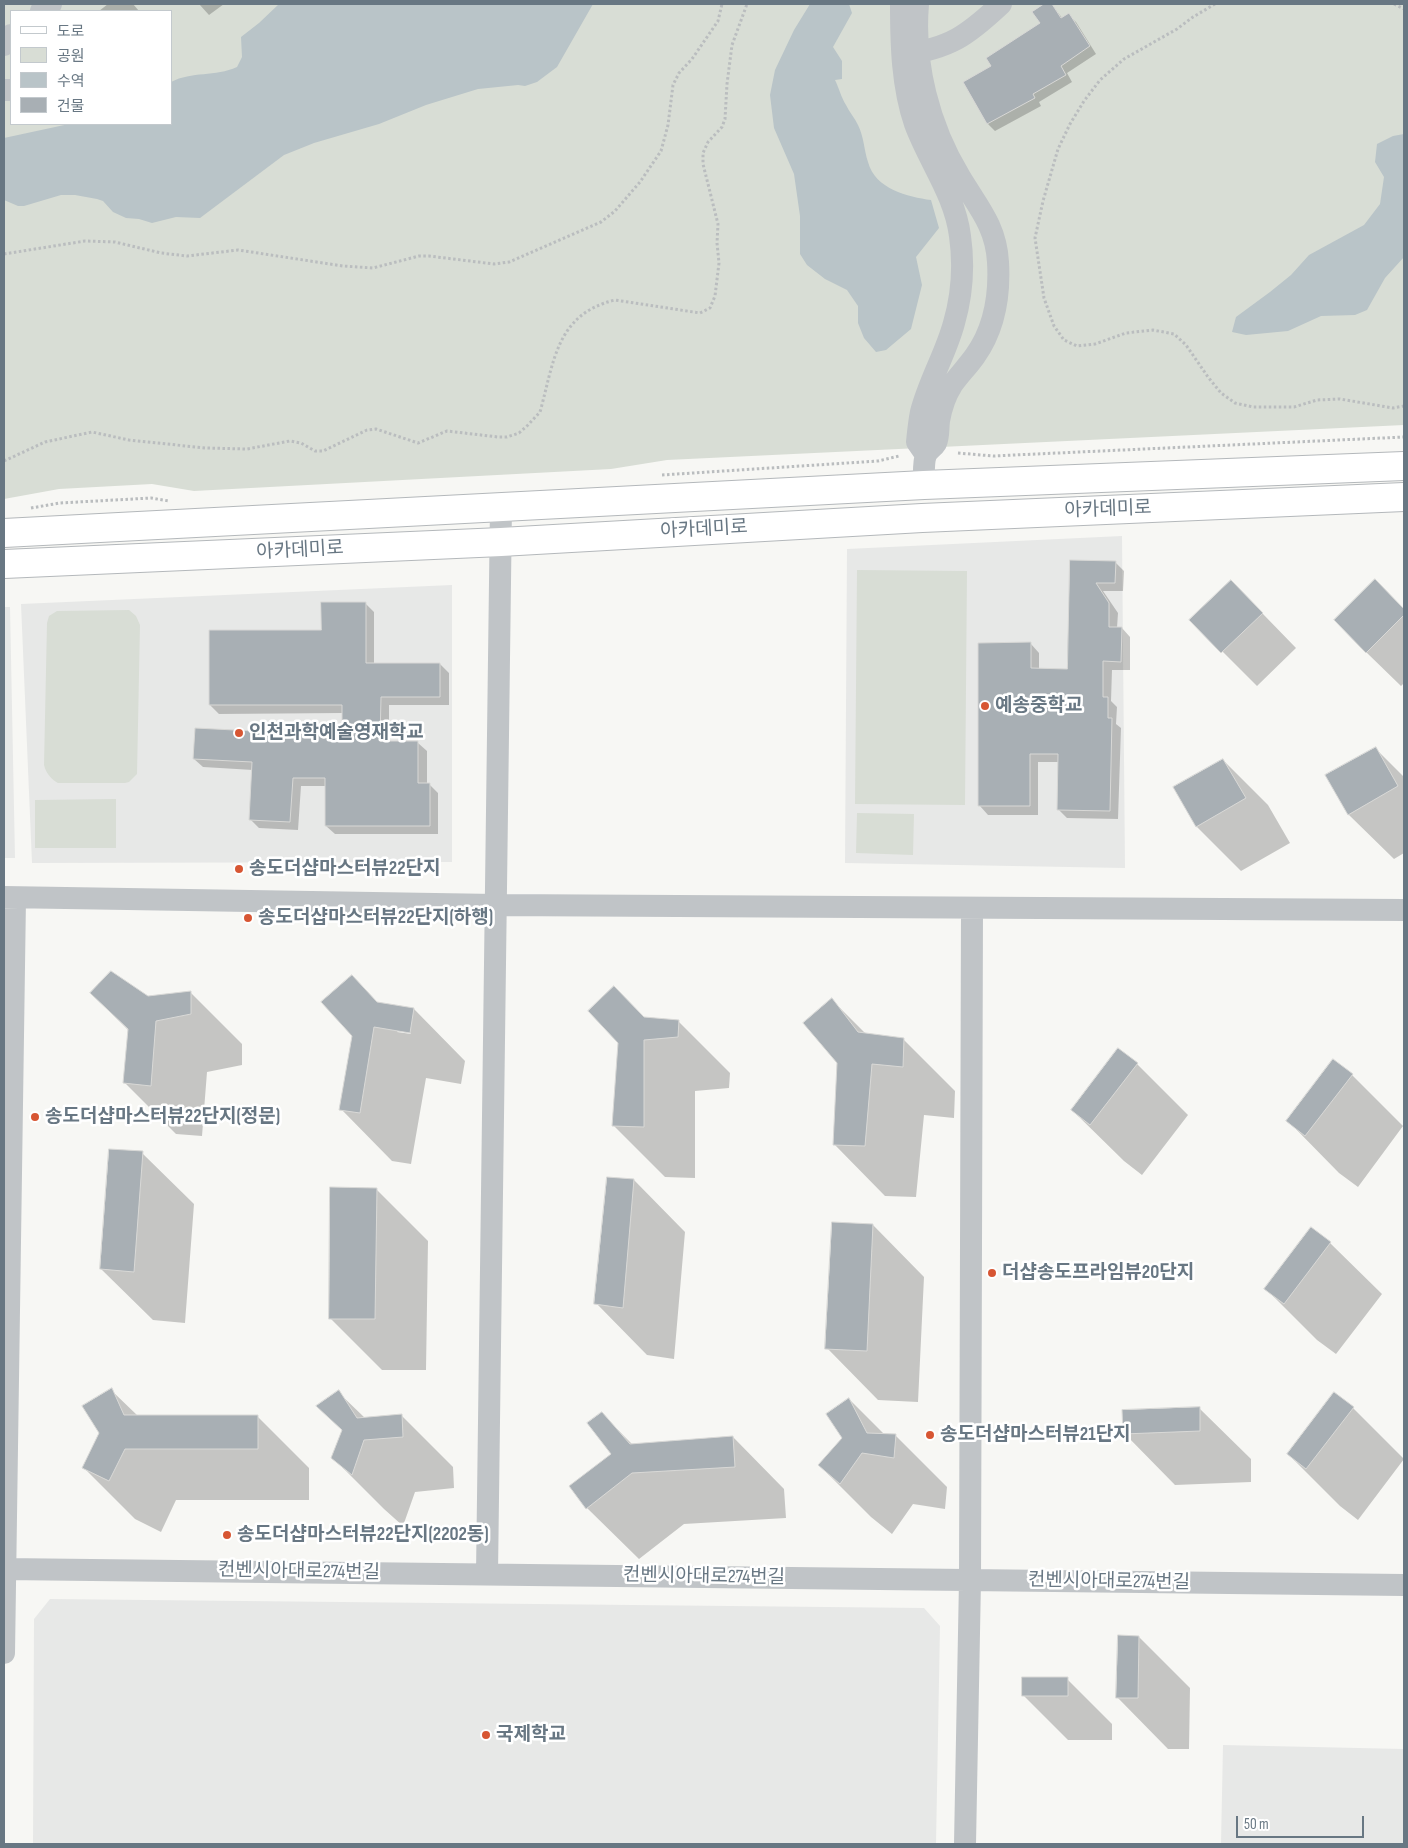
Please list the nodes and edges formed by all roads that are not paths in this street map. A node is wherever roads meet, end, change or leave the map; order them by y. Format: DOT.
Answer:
graph roads {
  1 [pos="901,4"];
  2 [pos="918,4"];
  3 [pos="1000,4"];
  4 [pos="910,54"];
  5 [pos="998,260"];
  6 [pos="962,264"];
  7 [pos="954,323"];
  8 [pos="988,335"];
  9 [pos="926,455"];
  10 [pos="1404,466"];
  11 [pos="924,485"];
  12 [pos="1404,497"];
  13 [pos="501,506"];
  14 [pos="4,533"];
  15 [pos="500,542"];
  16 [pos="4,564"];
  17 [pos="9,898"];
  18 [pos="496,904"];
  19 [pos="972,908"];
  20 [pos="1404,910"];
  21 [pos="4,1569"];
  22 [pos="487,1574"];
  23 [pos="970,1580"];
  24 [pos="1404,1585"];
  25 [pos="4,1654"];
  26 [pos="965,1844"];
  1 -- 4 [label="street"];
  2 -- 4 [label="street"];
  3 -- 4 [label="street"];
  4 -- 5 [label="street"];
  4 -- 6 [label="street"];
  5 -- 6 [label="street"];
  5 -- 8 [label="street"];
  6 -- 7 [label="street"];
  7 -- 8 [label="street"];
  7 -- 9 [label="street"];
  8 -- 9 [label="street"];
  9 -- 11 [label="street"];
  10 -- 11 [label="main road, 아카데미로"];
  11 -- 13 [label="main road, 아카데미로"];
  12 -- 15 [label="main road, 아카데미로"];
  13 -- 14 [label="main road, 아카데미로"];
  13 -- 15 [label="street"];
  15 -- 16 [label="main road, 아카데미로"];
  15 -- 18 [label="street"];
  17 -- 18 [label="street"];
  17 -- 21 [label="street"];
  18 -- 19 [label="street"];
  18 -- 22 [label="street"];
  19 -- 20 [label="street"];
  19 -- 23 [label="street"];
  21 -- 22 [label="street, 컨벤시아대로274번길"];
  21 -- 25 [label="street"];
  22 -- 23 [label="street, 컨벤시아대로274번길"];
  23 -- 24 [label="street, 컨벤시아대로274번길"];
  23 -- 26 [label="street"];
}
